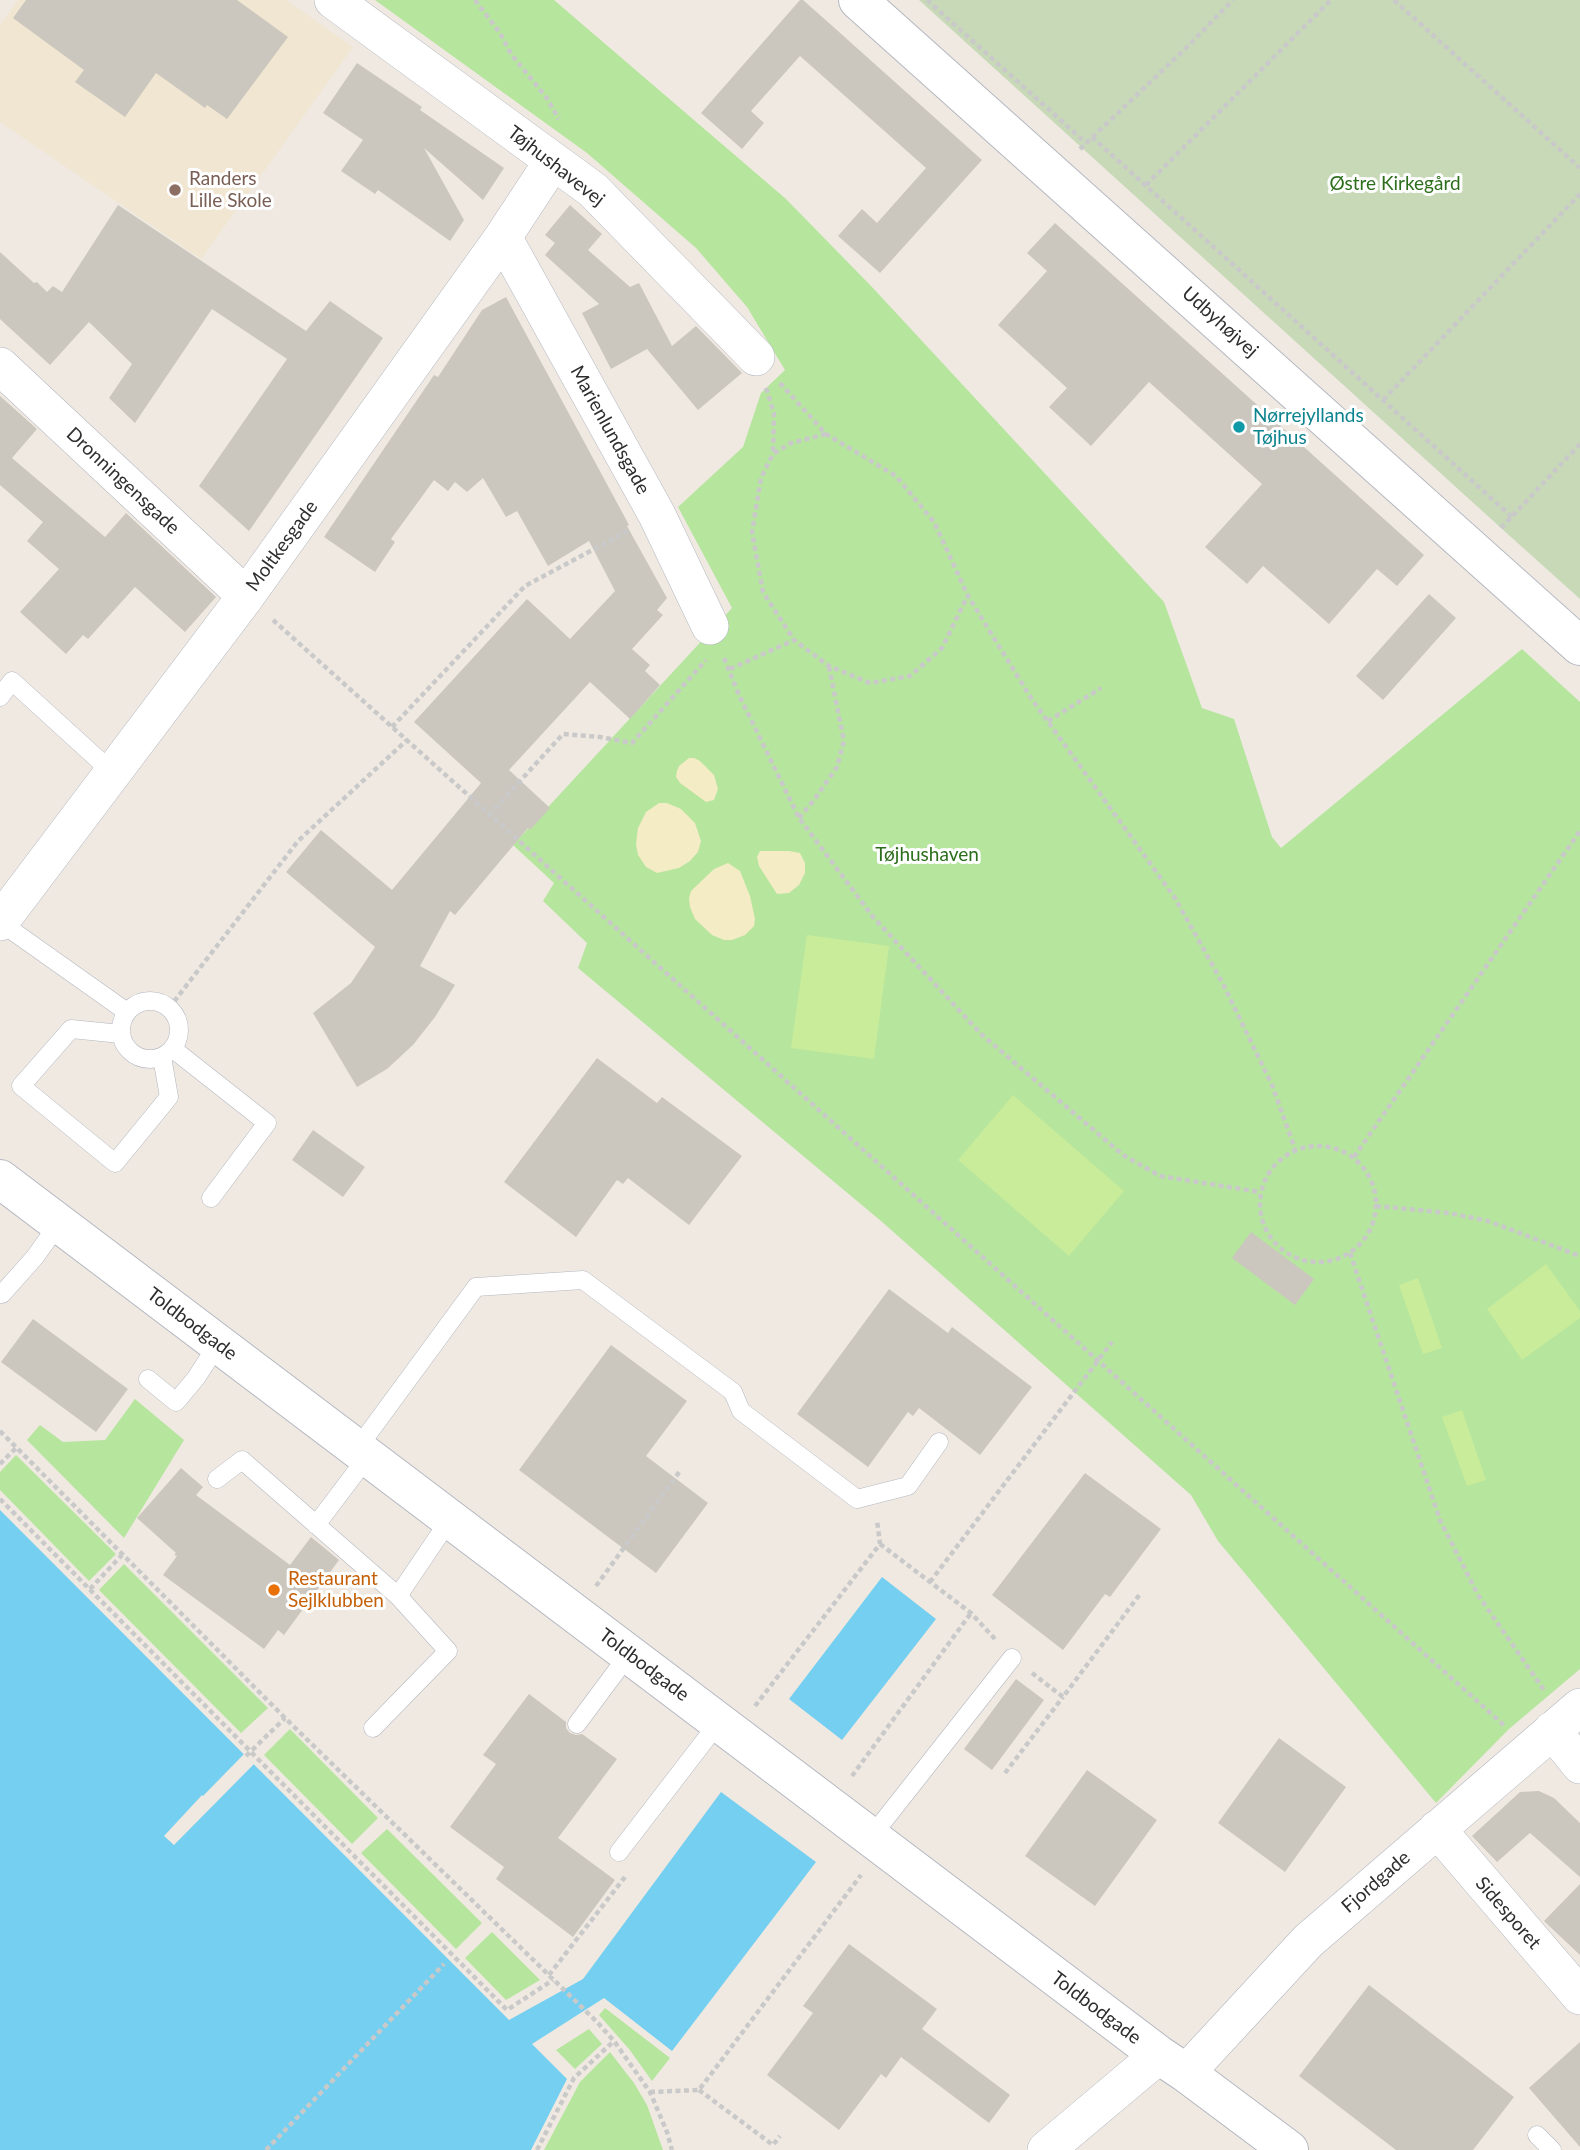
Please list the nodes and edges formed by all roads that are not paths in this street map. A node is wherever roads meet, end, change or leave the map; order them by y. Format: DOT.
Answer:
graph roads {
  1 [pos="333,0"];
  2 [pos="858,0"];
  3 [pos="553,161"];
  4 [pos="503,237"];
  5 [pos="756,357"];
  6 [pos="0,366"];
  7 [pos="246,596"];
  8 [pos="714,636"];
  9 [pos="1580,646"];
  10 [pos="0,696"];
  11 [pos="113,773"];
  12 [pos="0,922"];
  13 [pos="127,1012"];
  14 [pos="121,1034"];
  15 [pos="167,1053"];
  16 [pos="0,1179"];
  17 [pos="211,1198"];
  18 [pos="59,1223"];
  19 [pos="0,1294"];
  20 [pos="218,1344"];
  21 [pos="148,1379"];
  22 [pos="939,1442"];
  23 [pos="362,1453"];
  24 [pos="217,1479"];
  25 [pos="450,1519"];
  26 [pos="316,1525"];
  27 [pos="398,1596"];
  28 [pos="629,1654"];
  29 [pos="1012,1658"];
  30 [pos="1566,1719"];
  31 [pos="577,1724"];
  32 [pos="373,1728"];
  33 [pos="726,1728"];
  34 [pos="1580,1765"];
  35 [pos="1437,1829"];
  36 [pos="876,1841"];
  37 [pos="619,1852"];
  38 [pos="1580,1996"];
  39 [pos="1172,2064"];
  40 [pos="1538,2135"];
  41 [pos="1046,2150"];
  42 [pos="1289,2150"];
  43 [pos="1552,2150"];
  1 -- 3 [label="street, Tøjhushavevej"];
  2 -- 9 [label="street, Udbyhøjvej"];
  3 -- 4 [label="street, Moltkesgade"];
  3 -- 5 [label="street, Tøjhushavevej"];
  4 -- 7 [label="street, Moltkesgade"];
  4 -- 8 [label="street, Marienlundsgade"];
  6 -- 7 [label="street, Dronningensgade"];
  7 -- 11 [label="street, Moltkesgade"];
  10 -- 11 [label="lane"];
  11 -- 12 [label="street, Moltkesgade"];
  12 -- 13 [label="lane"];
  13 -- 14 [label="lane"];
  13 -- 15 [label="lane"];
  14 -- 15 [label="lane"];
  14 -- 15 [label="lane"];
  15 -- 17 [label="lane"];
  16 -- 18 [label="street, Toldbodgade"];
  18 -- 19 [label="lane"];
  18 -- 20 [label="street, Toldbodgade"];
  20 -- 21 [label="lane"];
  20 -- 23 [label="street, Toldbodgade"];
  22 -- 23 [label="lane"];
  23 -- 25 [label="street, Toldbodgade"];
  23 -- 26 [label="lane"];
  24 -- 26 [label="lane"];
  25 -- 27 [label="lane"];
  25 -- 28 [label="street, Toldbodgade"];
  26 -- 27 [label="lane"];
  27 -- 32 [label="lane"];
  28 -- 31 [label="lane"];
  28 -- 33 [label="street, Toldbodgade"];
  29 -- 36 [label="lane"];
  30 -- 34 [label="street"];
  30 -- 35 [label="street, Fjordgade"];
  33 -- 36 [label="street, Toldbodgade"];
  33 -- 37 [label="lane"];
  35 -- 38 [label="street, Sidesporet"];
  35 -- 39 [label="street, Fjordgade"];
  36 -- 39 [label="street, Toldbodgade"];
  39 -- 41 [label="street, Fjordgade"];
  39 -- 42 [label="street, Toldbodgade"];
  40 -- 43 [label="lane"];
}
